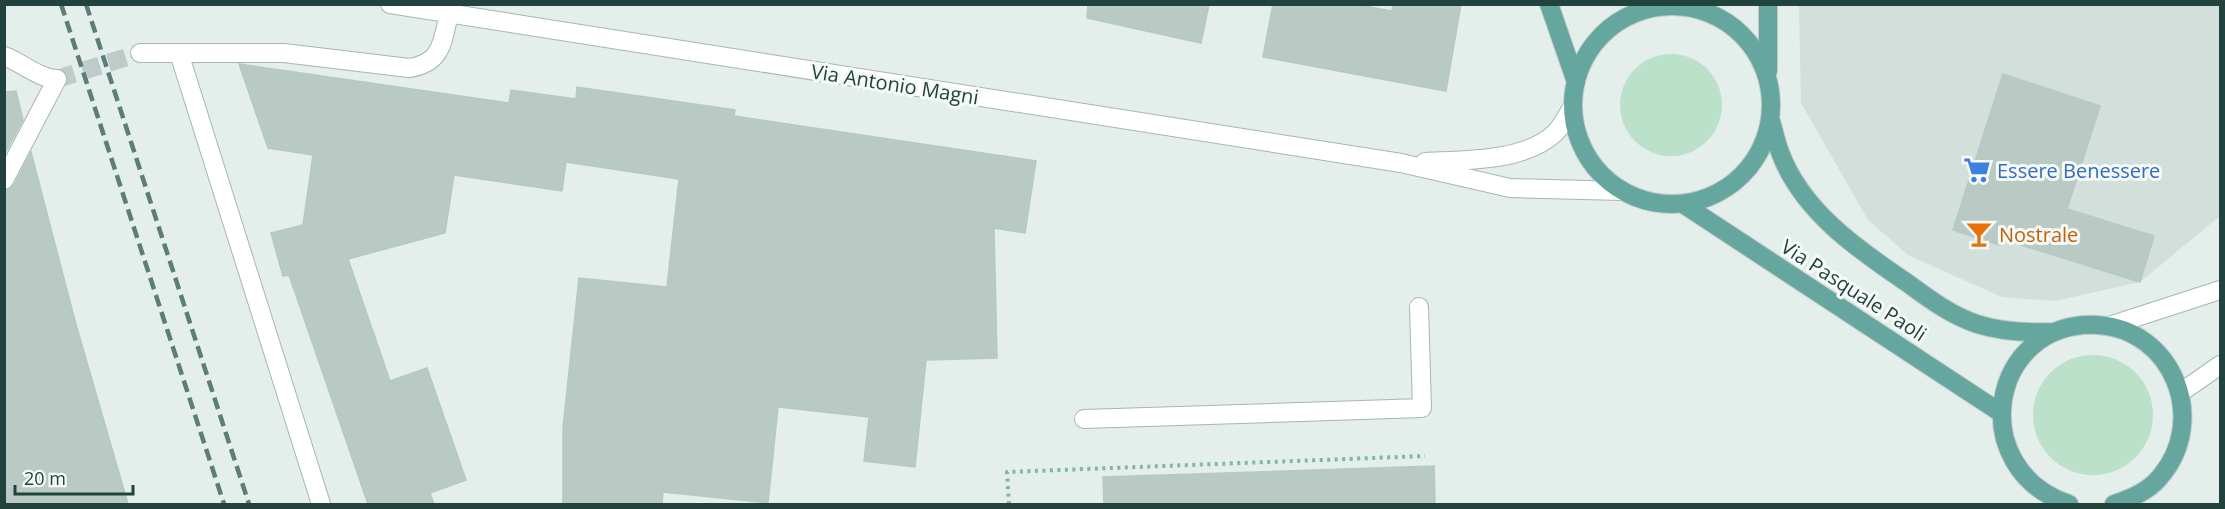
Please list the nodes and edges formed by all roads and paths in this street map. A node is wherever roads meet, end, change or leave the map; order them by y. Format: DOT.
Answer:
graph roads {
  1 [pos="390,4"];
  2 [pos="1549,4"];
  3 [pos="1768,4"];
  4 [pos="1668,5"];
  5 [pos="1690,6"];
  6 [pos="1621,10"];
  7 [pos="449,14"];
  8 [pos="179,53"];
  9 [pos="140,54"];
  10 [pos="4,57"];
  11 [pos="1768,78"];
  12 [pos="1575,82"];
  13 [pos="1573,106"];
  14 [pos="1771,119"];
  15 [pos="1401,162"];
  16 [pos="4,180"];
  17 [pos="1622,192"];
  18 [pos="1683,204"];
  19 [pos="2220,290"];
  20 [pos="1419,307"];
  21 [pos="2109,326"];
  22 [pos="2057,332"];
  23 [pos="2220,365"];
  24 [pos="2180,393"];
  25 [pos="2001,413"];
  26 [pos="1084,419"];
  27 [pos="1425,456"];
  28 [pos="2149,497"];
  29 [pos="321,504"];
  30 [pos="1009,504"];
  31 [pos="2069,504"];
  32 [pos="2114,504"];
  1 -- 7 [label="street, Via Antonio Magni"];
  2 -- 12 [label="main road"];
  3 -- 11 [label="main road"];
  4 -- 5 [label="main road"];
  4 -- 6 [label="main road"];
  5 -- 11 [label="main road"];
  6 -- 12 [label="main road"];
  7 -- 8 [label="street"];
  7 -- 15 [label="street, Via Antonio Magni"];
  8 -- 9 [label="street"];
  8 -- 29 [label="street"];
  10 -- 16 [label="street"];
  11 -- 14 [label="main road"];
  12 -- 13 [label="main road"];
  13 -- 15 [label="street"];
  13 -- 17 [label="main road"];
  14 -- 18 [label="main road"];
  14 -- 22 [label="main road, Via Pasquale Paoli"];
  15 -- 17 [label="street"];
  17 -- 18 [label="main road"];
  18 -- 25 [label="main road, Via Pasquale Paoli"];
  19 -- 21 [label="street"];
  20 -- 26 [label="street"];
  21 -- 22 [label="main road"];
  21 -- 24 [label="main road"];
  22 -- 25 [label="main road"];
  23 -- 24 [label="street"];
  24 -- 28 [label="main road"];
  25 -- 31 [label="main road"];
  27 -- 30 [label="path"];
  28 -- 32 [label="main road"];
}
